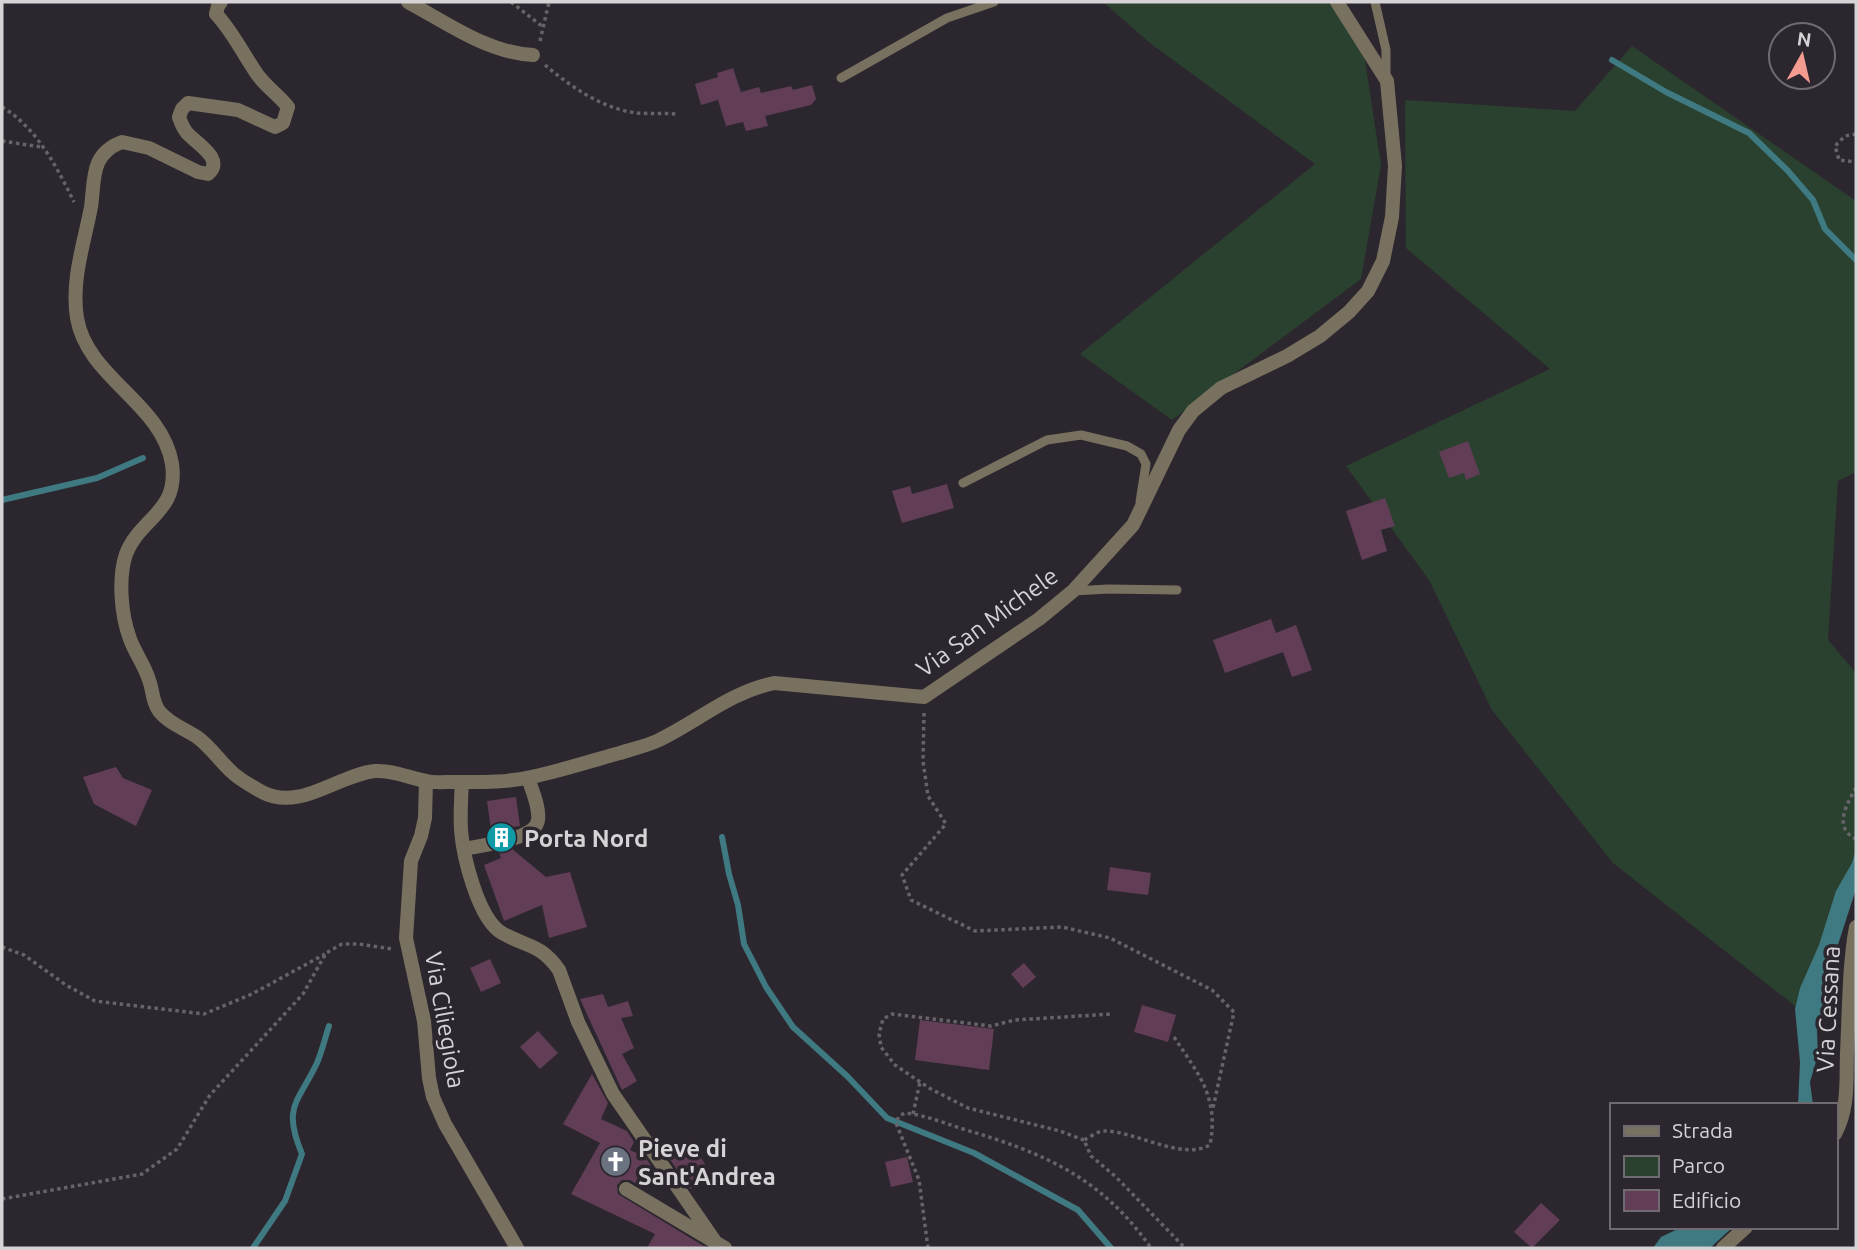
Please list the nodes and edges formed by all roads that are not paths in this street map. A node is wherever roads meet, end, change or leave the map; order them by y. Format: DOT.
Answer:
graph roads {
  1 [pos="221,2"];
  2 [pos="408,2"];
  3 [pos="994,2"];
  4 [pos="1336,2"];
  5 [pos="1375,2"];
  6 [pos="533,55"];
  7 [pos="841,78"];
  8 [pos="1387,81"];
  9 [pos="963,483"];
  10 [pos="1138,514"];
  11 [pos="1177,590"];
  12 [pos="1073,591"];
  13 [pos="528,778"];
  14 [pos="426,781"];
  15 [pos="462,782"];
  16 [pos="464,849"];
  17 [pos="1856,927"];
  18 [pos="1853,1003"];
  19 [pos="1837,1130"];
  20 [pos="626,1189"];
  21 [pos="1744,1229"];
  22 [pos="719,1244"];
  23 [pos="517,1248"];
  24 [pos="1723,1248"];
  1 -- 14 [label="street, Via San Michele"];
  2 -- 6 [label="street"];
  3 -- 7 [label="lane"];
  4 -- 8 [label="street, Via San Michele"];
  5 -- 8 [label="lane"];
  8 -- 10 [label="street, Via San Michele"];
  9 -- 10 [label="lane"];
  10 -- 12 [label="street, Via San Michele"];
  11 -- 12 [label="lane"];
  12 -- 13 [label="street, Via San Michele"];
  13 -- 15 [label="street, Via San Michele"];
  13 -- 16 [label="street"];
  14 -- 15 [label="street, Via San Michele"];
  14 -- 23 [label="street, Via Ciliegiola"];
  15 -- 16 [label="street"];
  16 -- 22 [label="street"];
  17 -- 18 [label="street, Via Cessana"];
  18 -- 19 [label="street, Via Cessana"];
  20 -- 22 [label="street"];
  21 -- 24 [label="street"];
}
